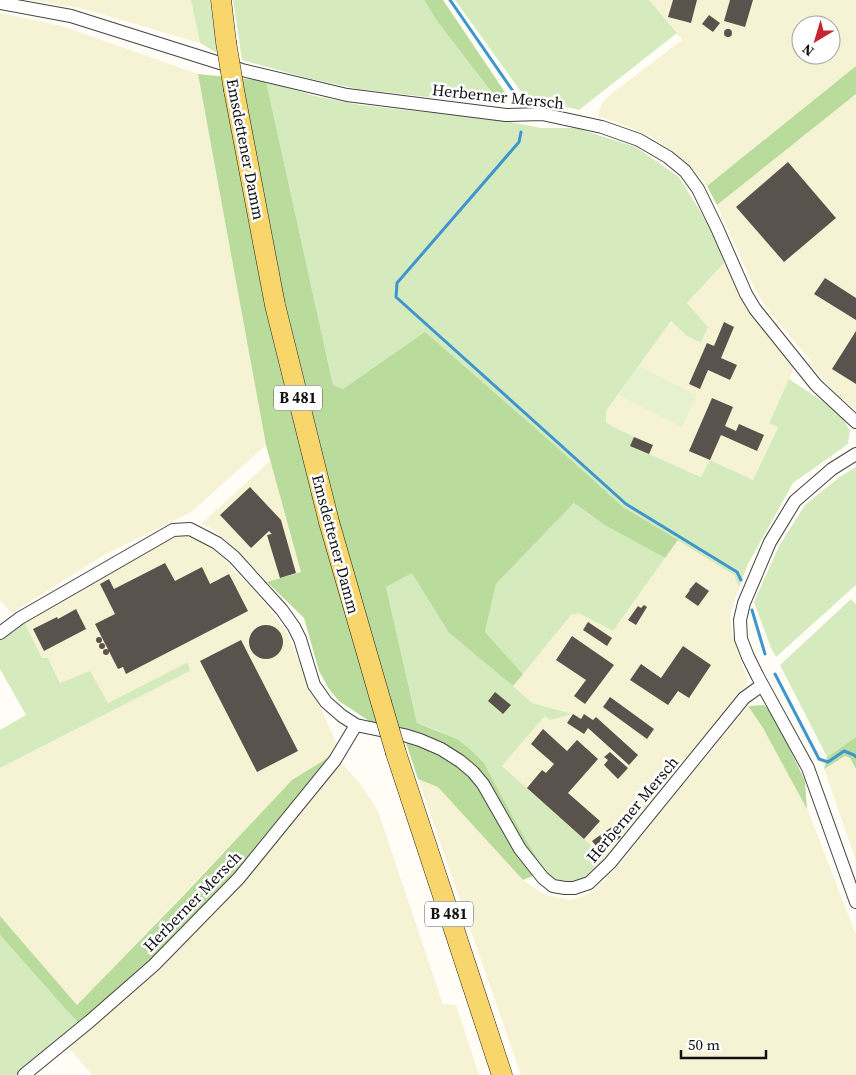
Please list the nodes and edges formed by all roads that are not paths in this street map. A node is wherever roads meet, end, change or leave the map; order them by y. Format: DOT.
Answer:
graph roads {
  1 [pos="221,0"];
  2 [pos="0,3"];
  3 [pos="856,422"];
  4 [pos="856,454"];
  5 [pos="0,633"];
  6 [pos="762,685"];
  7 [pos="356,725"];
  8 [pos="856,902"];
  9 [pos="24,1075"];
  10 [pos="502,1075"];
  1 -- 10 [label="main road, Emsdettener Damm / B 481, bridge"];
  2 -- 3 [label="street, Herberner Mersch"];
  4 -- 6 [label="street"];
  5 -- 7 [label="street, Herberner Mersch"];
  6 -- 7 [label="street, Herberner Mersch"];
  6 -- 8 [label="street"];
  7 -- 9 [label="street, Herberner Mersch"];
}
